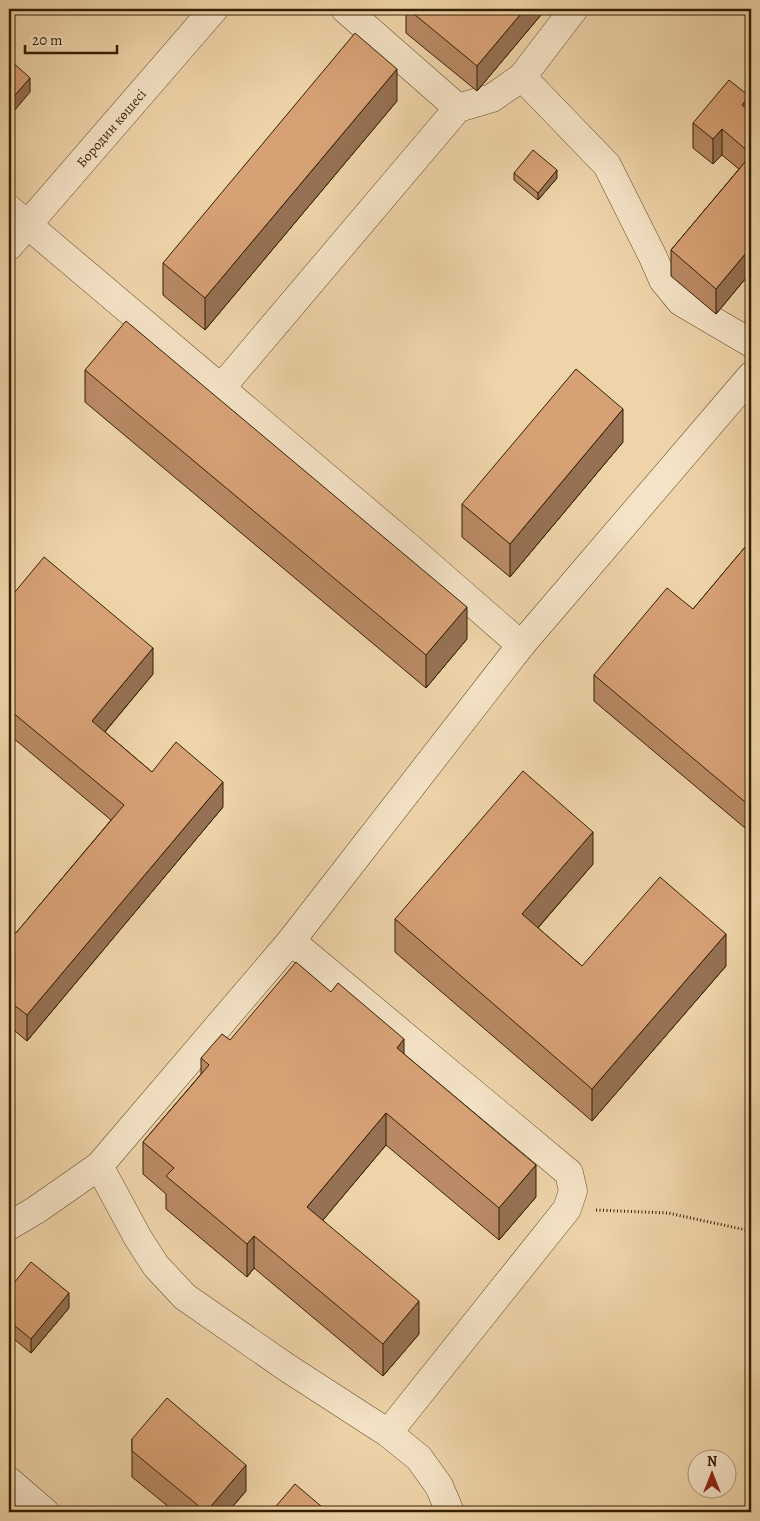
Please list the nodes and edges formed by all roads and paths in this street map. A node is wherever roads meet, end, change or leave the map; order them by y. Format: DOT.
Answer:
graph roads {
  1 [pos="214,9"];
  2 [pos="345,9"];
  3 [pos="574,9"];
  4 [pos="522,76"];
  5 [pos="458,108"];
  6 [pos="18,216"];
  7 [pos="9,246"];
  8 [pos="751,343"];
  9 [pos="751,376"];
  10 [pos="221,388"];
  11 [pos="521,645"];
  12 [pos="290,941"];
  13 [pos="99,1166"];
  14 [pos="567,1209"];
  15 [pos="9,1226"];
  16 [pos="751,1231"];
  17 [pos="388,1433"];
  18 [pos="9,1481"];
  19 [pos="45,1512"];
  20 [pos="450,1512"];
  1 -- 6 [label="street, Бородин көшесі"];
  2 -- 5 [label="street"];
  3 -- 4 [label="street"];
  4 -- 5 [label="street"];
  4 -- 8 [label="street"];
  5 -- 10 [label="street"];
  6 -- 7 [label="street, Бородин көшесі"];
  6 -- 10 [label="street"];
  9 -- 11 [label="street"];
  10 -- 11 [label="street"];
  11 -- 12 [label="street"];
  12 -- 13 [label="street"];
  12 -- 14 [label="street"];
  13 -- 15 [label="street"];
  13 -- 17 [label="street"];
  14 -- 16 [label="path"];
  14 -- 17 [label="street"];
  17 -- 20 [label="street"];
  18 -- 19 [label="street"];
}
